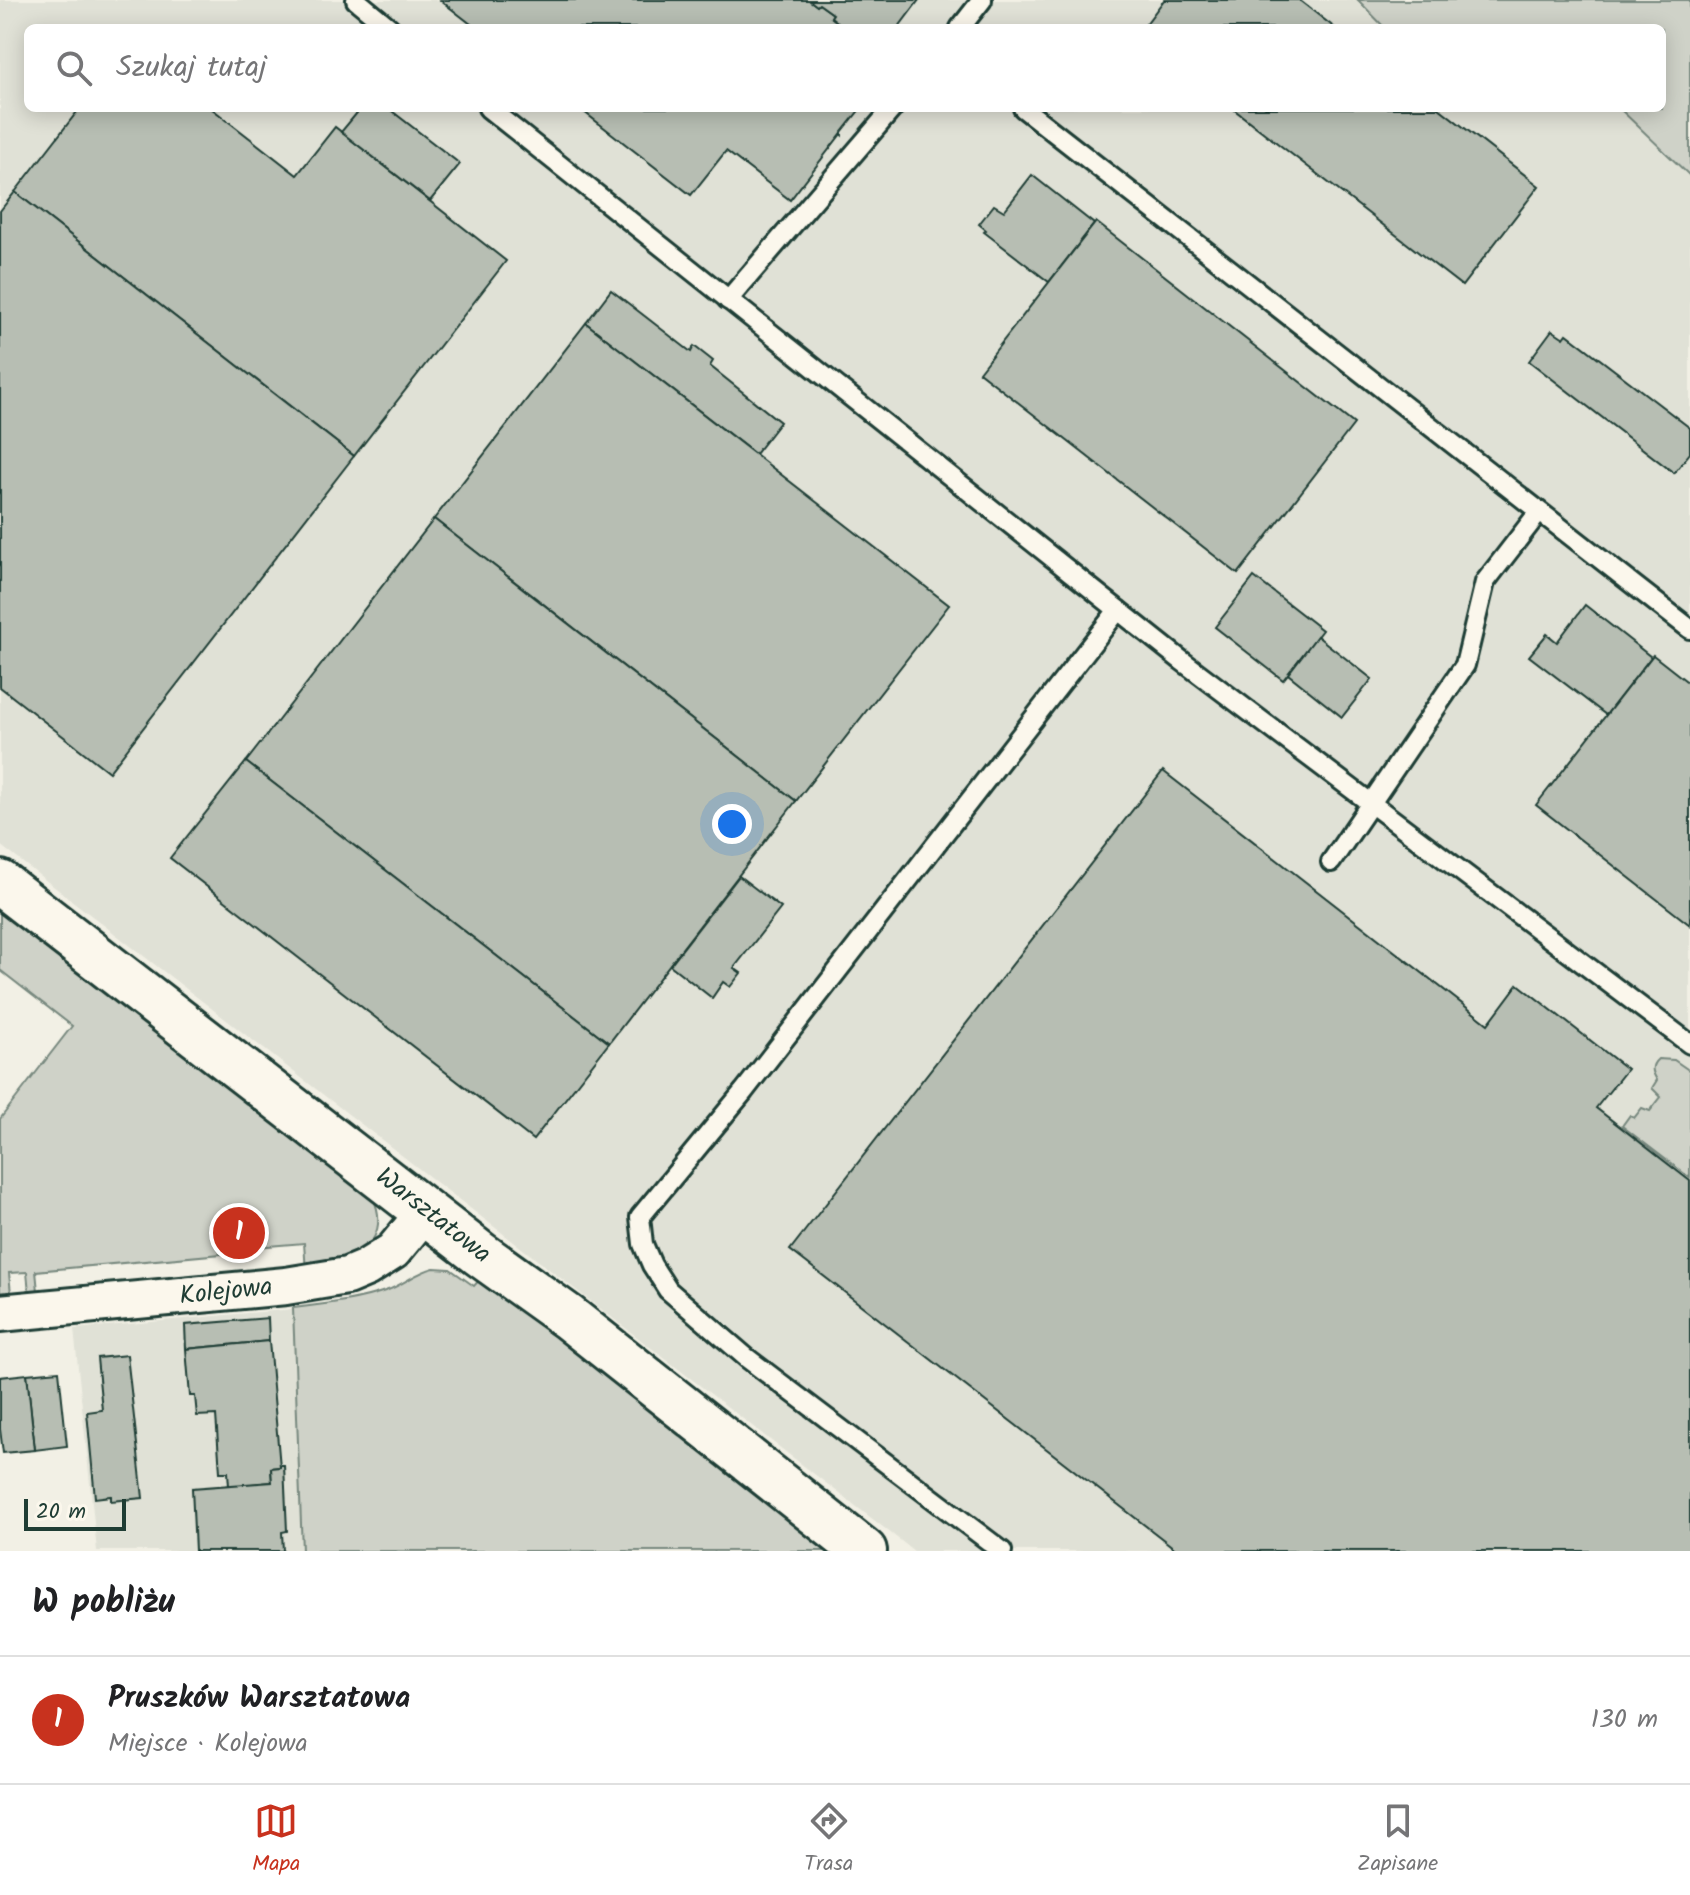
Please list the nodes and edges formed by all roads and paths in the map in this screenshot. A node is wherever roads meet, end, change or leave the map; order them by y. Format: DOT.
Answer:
graph roads {
  1 [pos="356,0"];
  2 [pos="982,0"];
  3 [pos="385,24"];
  4 [pos="963,24"];
  5 [pos="493,112"];
  6 [pos="890,112"];
  7 [pos="1028,112"];
  8 [pos="728,300"];
  9 [pos="1539,512"];
  10 [pos="1118,610"];
  11 [pos="1690,629"];
  12 [pos="1371,804"];
  13 [pos="1331,862"];
  14 [pos="0,883"];
  15 [pos="1690,1044"];
  16 [pos="426,1211"];
  17 [pos="0,1313"];
  18 [pos="864,1551"];
  19 [pos="1002,1551"];
  1 -- 3 [label="lane"];
  2 -- 4 [label="lane"];
  5 -- 8 [label="lane"];
  6 -- 8 [label="lane"];
  7 -- 9 [label="lane"];
  8 -- 10 [label="lane"];
  9 -- 11 [label="lane"];
  9 -- 12 [label="lane"];
  10 -- 12 [label="lane"];
  10 -- 19 [label="lane"];
  12 -- 13 [label="lane"];
  12 -- 15 [label="lane"];
  14 -- 16 [label="street, Warsztatowa"];
  16 -- 17 [label="street, Kolejowa"];
  16 -- 18 [label="street, Warsztatowa"];
}
